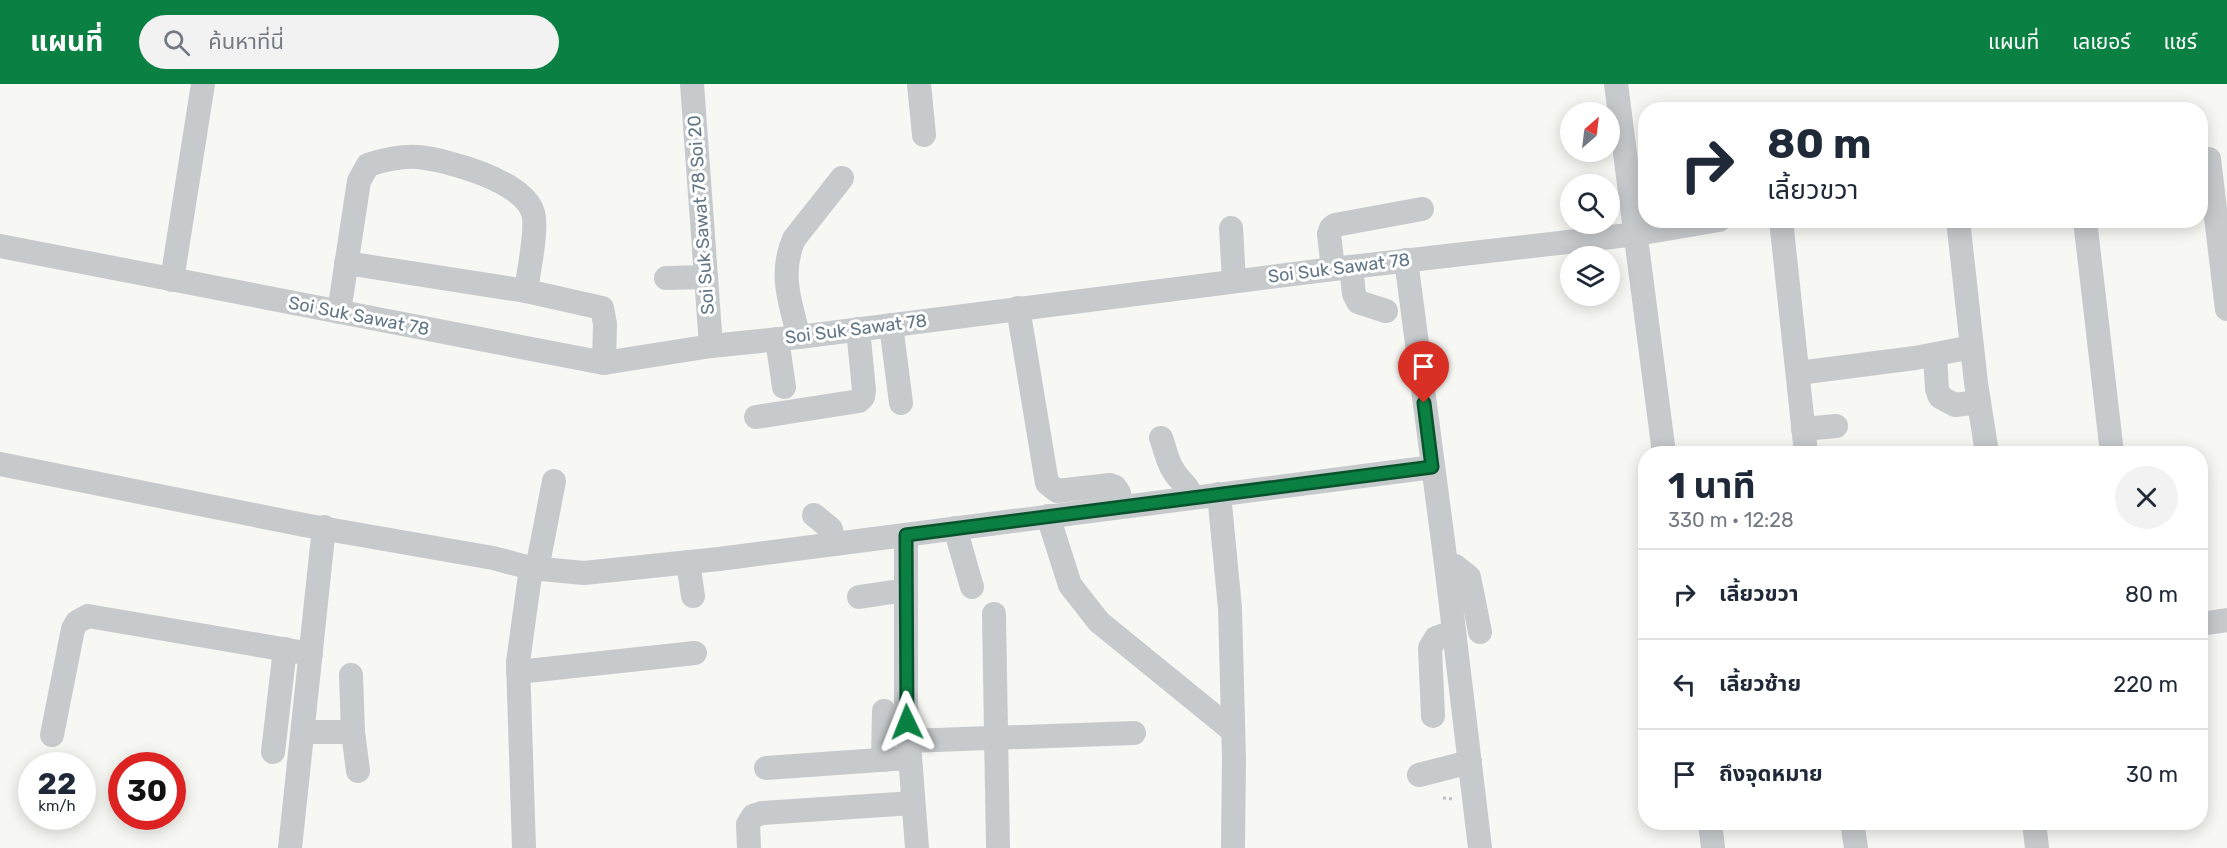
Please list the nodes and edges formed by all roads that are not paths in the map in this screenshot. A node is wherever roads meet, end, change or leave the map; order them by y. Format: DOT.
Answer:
graph roads {
  1 [pos="203,84"];
  2 [pos="692,84"];
  3 [pos="918,84"];
  4 [pos="1616,84"];
  5 [pos="924,135"];
  6 [pos="2212,158"];
  7 [pos="842,178"];
  8 [pos="1422,209"];
  9 [pos="1231,228"];
  10 [pos="1672,228"];
  11 [pos="1782,228"];
  12 [pos="1959,228"];
  13 [pos="2086,228"];
  14 [pos="1637,234"];
  15 [pos="0,246"];
  16 [pos="1406,260"];
  17 [pos="346,263"];
  18 [pos="1342,268"];
  19 [pos="706,277"];
  20 [pos="666,279"];
  21 [pos="172,280"];
  22 [pos="1234,281"];
  23 [pos="526,291"];
  24 [pos="1018,308"];
  25 [pos="2227,309"];
  26 [pos="1386,311"];
  27 [pos="339,312"];
  28 [pos="891,325"];
  29 [pos="858,329"];
  30 [pos="788,338"];
  31 [pos="711,346"];
  32 [pos="1972,347"];
  33 [pos="1935,355"];
  34 [pos="604,363"];
  35 [pos="1798,373"];
  36 [pos="784,387"];
  37 [pos="1979,402"];
  38 [pos="901,403"];
  39 [pos="756,417"];
  40 [pos="1836,426"];
  41 [pos="1803,429"];
  42 [pos="1161,438"];
  43 [pos="1663,446"];
  44 [pos="1805,446"];
  45 [pos="1986,446"];
  46 [pos="2111,446"];
  47 [pos="0,464"];
  48 [pos="1432,467"];
  49 [pos="554,480"];
  50 [pos="1218,494"];
  51 [pos="1192,497"];
  52 [pos="1120,507"];
  53 [pos="814,515"];
  54 [pos="1048,516"];
  55 [pos="324,527"];
  56 [pos="955,528"];
  57 [pos="906,535"];
  58 [pos="834,544"];
  59 [pos="688,562"];
  60 [pos="1446,564"];
  61 [pos="534,568"];
  62 [pos="972,587"];
  63 [pos="906,590"];
  64 [pos="693,596"];
  65 [pos="859,597"];
  66 [pos="994,614"];
  67 [pos="2227,620"];
  68 [pos="2208,623"];
  69 [pos="1454,632"];
  70 [pos="1480,632"];
  71 [pos="285,649"];
  72 [pos="695,653"];
  73 [pos="311,654"];
  74 [pos="518,672"];
  75 [pos="351,675"];
  76 [pos="884,711"];
  77 [pos="1434,716"];
  78 [pos="1233,731"];
  79 [pos="303,732"];
  80 [pos="353,732"];
  81 [pos="1134,733"];
  82 [pos="52,735"];
  83 [pos="996,739"];
  84 [pos="908,750"];
  85 [pos="273,752"];
  86 [pos="883,760"];
  87 [pos="1470,762"];
  88 [pos="766,768"];
  89 [pos="358,771"];
  90 [pos="1419,775"];
  91 [pos="913,803"];
  92 [pos="1711,830"];
  93 [pos="1853,830"];
  94 [pos="2035,830"];
  95 [pos="290,848"];
  96 [pos="524,848"];
  97 [pos="749,848"];
  98 [pos="917,848"];
  99 [pos="998,848"];
  100 [pos="1233,848"];
  101 [pos="1480,848"];
  102 [pos="1713,848"];
  103 [pos="1856,848"];
  104 [pos="2037,848"];
  1 -- 21 [label="street"];
  2 -- 19 [label="street, Soi Suk Sawat 78 Soi 20"];
  3 -- 5 [label="street"];
  4 -- 14 [label="street"];
  6 -- 25 [label="street"];
  7 -- 30 [label="street"];
  8 -- 18 [label="street"];
  9 -- 22 [label="street"];
  10 -- 14 [label="street, Soi Suk Sawat 78"];
  11 -- 35 [label="street"];
  12 -- 32 [label="street"];
  13 -- 46 [label="street"];
  14 -- 16 [label="street, Soi Suk Sawat 78"];
  14 -- 43 [label="street"];
  15 -- 21 [label="street, Soi Suk Sawat 78"];
  16 -- 18 [label="street, Soi Suk Sawat 78"];
  16 -- 48 [label="street"];
  17 -- 23 [label="street"];
  17 -- 23 [label="street"];
  17 -- 27 [label="street"];
  18 -- 22 [label="street, Soi Suk Sawat 78"];
  18 -- 26 [label="street"];
  19 -- 20 [label="street"];
  19 -- 31 [label="street, Soi Suk Sawat 78 Soi 20"];
  21 -- 27 [label="street, Soi Suk Sawat 78"];
  22 -- 24 [label="street, Soi Suk Sawat 78"];
  23 -- 34 [label="street"];
  24 -- 28 [label="street, Soi Suk Sawat 78"];
  24 -- 52 [label="street"];
  27 -- 34 [label="street, Soi Suk Sawat 78"];
  28 -- 29 [label="street, Soi Suk Sawat 78"];
  28 -- 38 [label="street"];
  29 -- 30 [label="street, Soi Suk Sawat 78"];
  29 -- 39 [label="street"];
  30 -- 31 [label="street, Soi Suk Sawat 78"];
  30 -- 36 [label="street"];
  31 -- 34 [label="street, Soi Suk Sawat 78"];
  32 -- 33 [label="street"];
  32 -- 37 [label="street"];
  33 -- 35 [label="street"];
  33 -- 37 [label="street"];
  35 -- 41 [label="street"];
  37 -- 45 [label="street"];
  40 -- 41 [label="street"];
  41 -- 44 [label="street"];
  42 -- 51 [label="street"];
  47 -- 55 [label="street"];
  48 -- 50 [label="street"];
  48 -- 60 [label="street"];
  49 -- 61 [label="street"];
  50 -- 51 [label="street"];
  50 -- 78 [label="street"];
  51 -- 52 [label="street"];
  52 -- 54 [label="street"];
  53 -- 58 [label="street"];
  54 -- 56 [label="street"];
  54 -- 78 [label="street"];
  55 -- 61 [label="street"];
  55 -- 73 [label="street"];
  56 -- 57 [label="street"];
  56 -- 62 [label="street"];
  57 -- 58 [label="street"];
  57 -- 63 [label="street"];
  58 -- 59 [label="street"];
  59 -- 61 [label="street"];
  59 -- 64 [label="street"];
  60 -- 69 [label="street"];
  60 -- 70 [label="street"];
  61 -- 74 [label="street"];
  63 -- 65 [label="street"];
  63 -- 84 [label="street"];
  66 -- 83 [label="street"];
  67 -- 68 [label="street"];
  69 -- 77 [label="street"];
  69 -- 87 [label="street"];
  71 -- 73 [label="street"];
  71 -- 82 [label="street"];
  71 -- 85 [label="street"];
  72 -- 74 [label="street"];
  73 -- 79 [label="street"];
  74 -- 96 [label="street"];
  75 -- 80 [label="street"];
  76 -- 86 [label="street"];
  78 -- 100 [label="street"];
  79 -- 80 [label="street"];
  79 -- 95 [label="street"];
  80 -- 89 [label="street"];
  81 -- 83 [label="street"];
  83 -- 84 [label="street"];
  83 -- 99 [label="street"];
  84 -- 86 [label="street"];
  84 -- 91 [label="street"];
  86 -- 88 [label="street"];
  87 -- 90 [label="street"];
  87 -- 101 [label="street"];
  91 -- 97 [label="street"];
  91 -- 98 [label="street"];
  92 -- 102 [label="street"];
  93 -- 103 [label="street"];
  94 -- 104 [label="street"];
}
